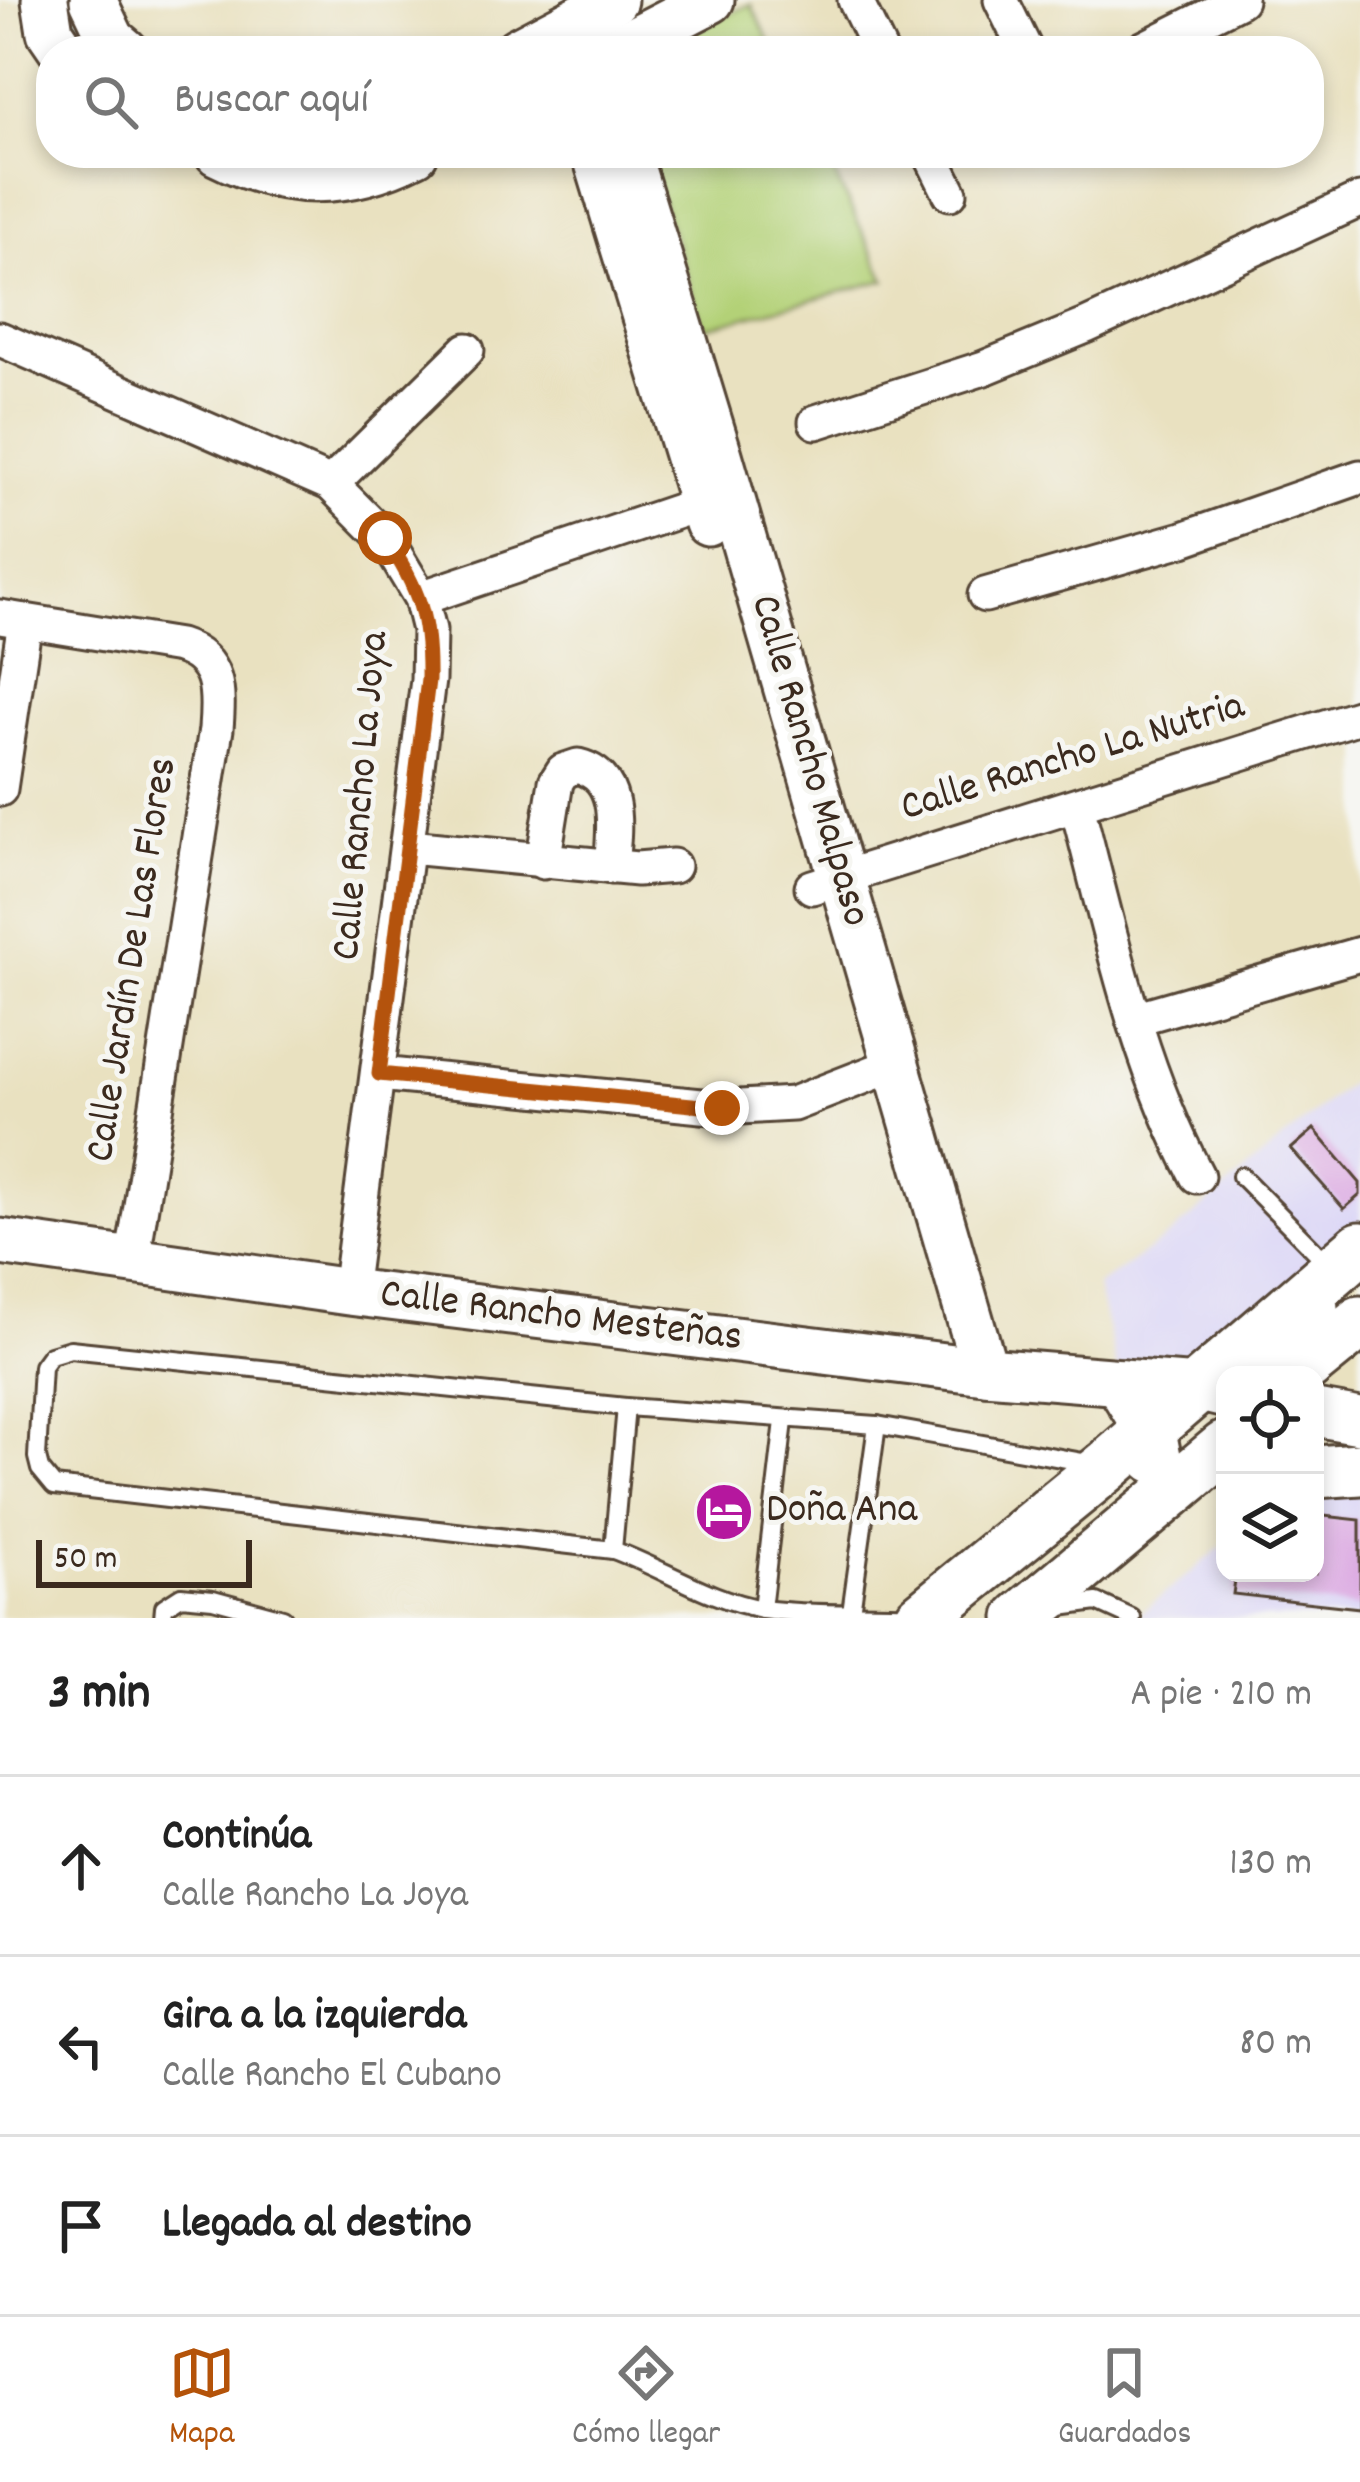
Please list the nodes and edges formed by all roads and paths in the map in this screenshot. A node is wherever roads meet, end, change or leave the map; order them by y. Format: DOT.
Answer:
graph roads {
  1 [pos="45,0"];
  2 [pos="93,0"];
  3 [pos="711,0"];
  4 [pos="856,0"];
  5 [pos="1000,0"];
  6 [pos="1240,0"];
  7 [pos="53,36"];
  8 [pos="110,36"];
  9 [pos="642,36"];
  10 [pos="873,36"];
  11 [pos="1018,36"];
  12 [pos="1168,36"];
  13 [pos="254,168"];
  14 [pos="378,168"];
  15 [pos="600,168"];
  16 [pos="631,168"];
  17 [pos="938,168"];
  18 [pos="950,193"];
  19 [pos="1360,200"];
  20 [pos="0,339"];
  21 [pos="467,350"];
  22 [pos="816,422"];
  23 [pos="1360,477"];
  24 [pos="331,484"];
  25 [pos="717,499"];
  26 [pos="986,595"];
  27 [pos="421,598"];
  28 [pos="12,619"];
  29 [pos="1360,716"];
  30 [pos="0,790"];
  31 [pos="1077,806"];
  32 [pos="409,847"];
  33 [pos="543,862"];
  34 [pos="673,866"];
  35 [pos="611,867"];
  36 [pos="826,883"];
  37 [pos="1360,954"];
  38 [pos="1134,1019"];
  39 [pos="882,1070"];
  40 [pos="379,1074"];
  41 [pos="1197,1176"];
  42 [pos="1241,1176"];
  43 [pos="0,1243"];
  44 [pos="1352,1260"];
  45 [pos="132,1263"];
  46 [pos="349,1292"];
  47 [pos="1360,1322"];
  48 [pos="1287,1366"];
  49 [pos="1304,1366"];
  50 [pos="969,1369"];
  51 [pos="1172,1402"];
  52 [pos="626,1407"];
  53 [pos="1324,1415"];
  54 [pos="784,1421"];
  55 [pos="1360,1421"];
  56 [pos="877,1425"];
  57 [pos="1216,1432"];
  58 [pos="1216,1456"];
  59 [pos="1324,1462"];
  60 [pos="1107,1466"];
  61 [pos="1360,1469"];
  62 [pos="1324,1471"];
  63 [pos="1216,1483"];
  64 [pos="1159,1504"];
  65 [pos="613,1550"];
  66 [pos="762,1609"];
  67 [pos="1031,1609"];
  68 [pos="851,1612"];
  69 [pos="923,1616"];
  70 [pos="163,1618"];
  71 [pos="284,1618"];
  72 [pos="1132,1618"];
  1 -- 7 [label="street"];
  2 -- 8 [label="street"];
  3 -- 9 [label="street"];
  4 -- 10 [label="street"];
  5 -- 11 [label="street"];
  6 -- 12 [label="street"];
  13 -- 14 [label="street"];
  15 -- 25 [label="street, Calle Rancho Malpaso"];
  16 -- 25 [label="street, Calle Rancho Malpaso"];
  17 -- 18 [label="street"];
  19 -- 22 [label="street"];
  20 -- 24 [label="street, Calle Rancho La Joya"];
  21 -- 24 [label="street"];
  23 -- 26 [label="street"];
  24 -- 27 [label="street, Calle Rancho La Joya"];
  25 -- 27 [label="street"];
  25 -- 36 [label="street, Calle Rancho Malpaso"];
  27 -- 32 [label="street, Calle Rancho La Joya"];
  28 -- 30 [label="street"];
  28 -- 45 [label="street, Calle Jardín De Las Flores"];
  29 -- 31 [label="street, Calle Rancho La Nutria"];
  31 -- 36 [label="street, Calle Rancho La Nutria"];
  31 -- 38 [label="street"];
  32 -- 33 [label="street"];
  32 -- 40 [label="street, Calle Rancho La Joya"];
  33 -- 35 [label="street"];
  33 -- 35 [label="street"];
  34 -- 35 [label="street"];
  36 -- 39 [label="street, Calle Rancho Malpaso"];
  37 -- 38 [label="street"];
  38 -- 41 [label="street"];
  39 -- 40 [label="street"];
  39 -- 50 [label="street, Calle Rancho Malpaso"];
  40 -- 46 [label="street, Calle Rancho La Joya"];
  42 -- 44 [label="lane"];
  43 -- 45 [label="street, Calle Rancho Mesteñas"];
  44 -- 48 [label="main road"];
  44 -- 51 [label="main road"];
  45 -- 46 [label="street, Calle Rancho Mesteñas"];
  46 -- 50 [label="street, Calle Rancho Mesteñas"];
  47 -- 49 [label="main road"];
  50 -- 51 [label="street, Calle Rancho Mesteñas"];
  51 -- 57 [label="street, Calle Rancho Mesteñas"];
  51 -- 60 [label="main road"];
  51 -- 67 [label="main road"];
  52 -- 54 [label="lane"];
  52 -- 65 [label="lane"];
  52 -- 65 [label="lane"];
  53 -- 55 [label="street"];
  54 -- 56 [label="lane"];
  54 -- 66 [label="lane"];
  56 -- 60 [label="lane"];
  56 -- 68 [label="lane"];
  58 -- 64 [label="main road"];
  59 -- 61 [label="street"];
  60 -- 69 [label="main road"];
  61 -- 62 [label="main road"];
  63 -- 64 [label="main road"];
  64 -- 67 [label="main road"];
  65 -- 66 [label="lane"];
  66 -- 68 [label="lane"];
  67 -- 72 [label="lane"];
  68 -- 69 [label="lane"];
  70 -- 71 [label="lane"];
}
